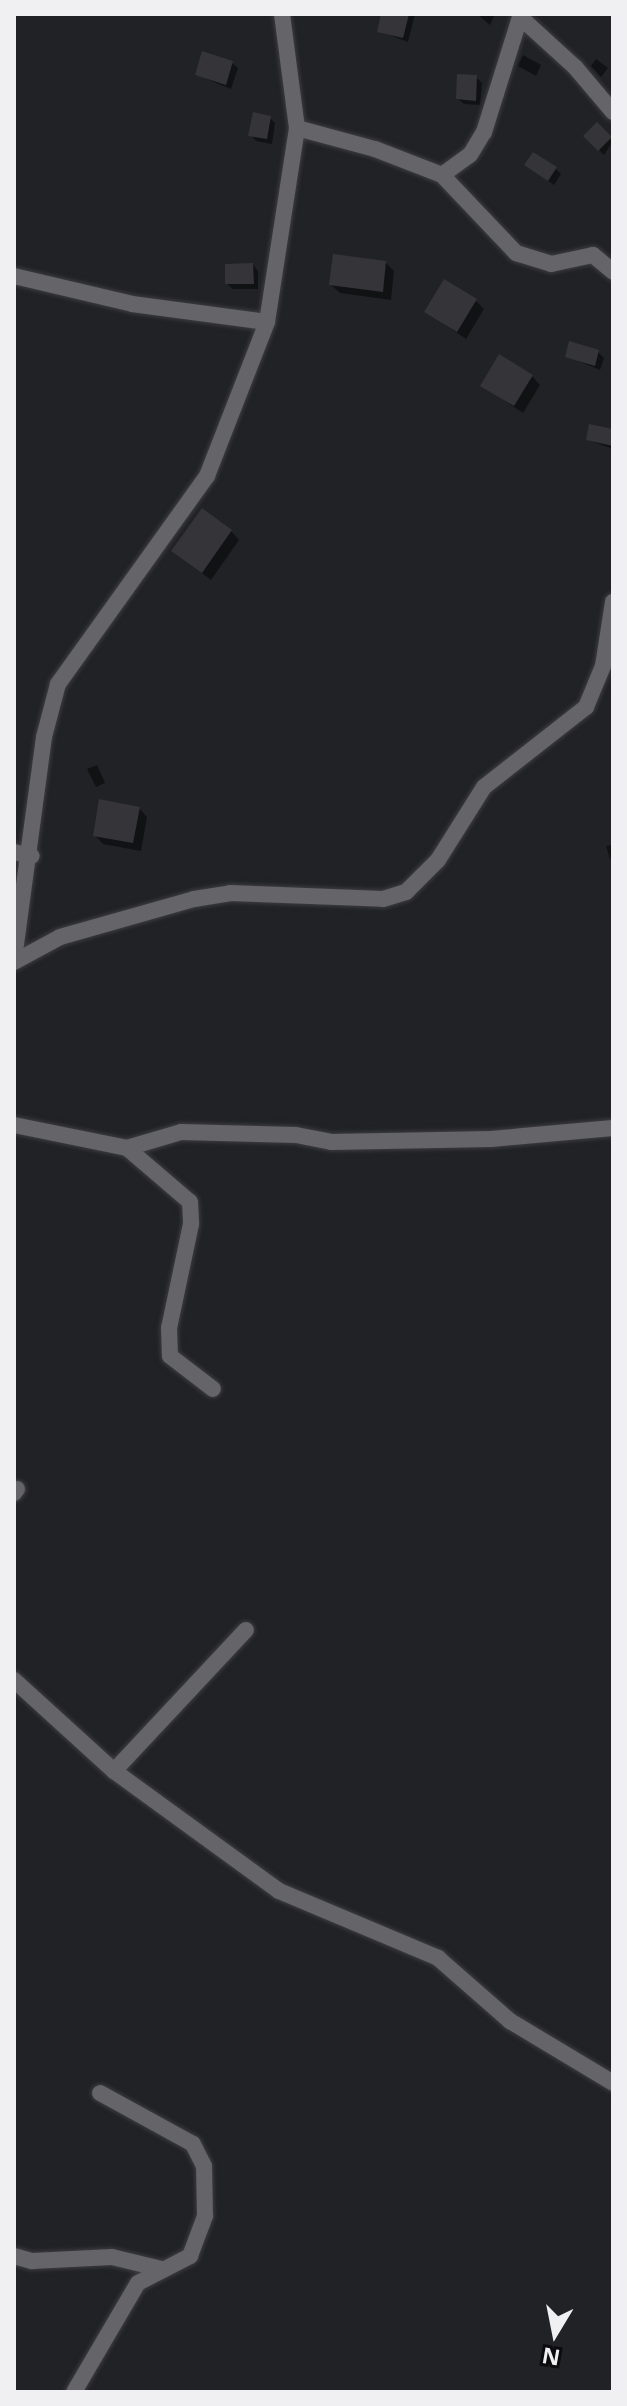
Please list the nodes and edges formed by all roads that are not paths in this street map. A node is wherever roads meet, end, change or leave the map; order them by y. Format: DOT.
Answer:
graph roads {
  1 [pos="282,14"];
  2 [pos="520,16"];
  3 [pos="613,112"];
  4 [pos="297,128"];
  5 [pos="442,175"];
  6 [pos="613,272"];
  7 [pos="14,276"];
  8 [pos="267,322"];
  9 [pos="613,602"];
  10 [pos="14,852"];
  11 [pos="32,856"];
  12 [pos="14,961"];
  13 [pos="14,1125"];
  14 [pos="613,1128"];
  15 [pos="127,1148"];
  16 [pos="213,1389"];
  17 [pos="246,1630"];
  18 [pos="14,1680"];
  19 [pos="114,1771"];
  20 [pos="613,2083"];
  21 [pos="100,2093"];
  22 [pos="14,2256"];
  23 [pos="162,2269"];
  24 [pos="74,2392"];
  1 -- 4 [label="street"];
  2 -- 3 [label="street"];
  2 -- 5 [label="street"];
  4 -- 5 [label="street"];
  4 -- 8 [label="street"];
  5 -- 6 [label="street"];
  7 -- 8 [label="street"];
  8 -- 11 [label="street"];
  9 -- 12 [label="street"];
  10 -- 11 [label="street"];
  11 -- 12 [label="street"];
  13 -- 15 [label="street"];
  14 -- 15 [label="street"];
  15 -- 16 [label="street"];
  17 -- 19 [label="street"];
  18 -- 19 [label="street"];
  19 -- 20 [label="street"];
  21 -- 23 [label="street"];
  22 -- 23 [label="street"];
  23 -- 24 [label="street"];
}
